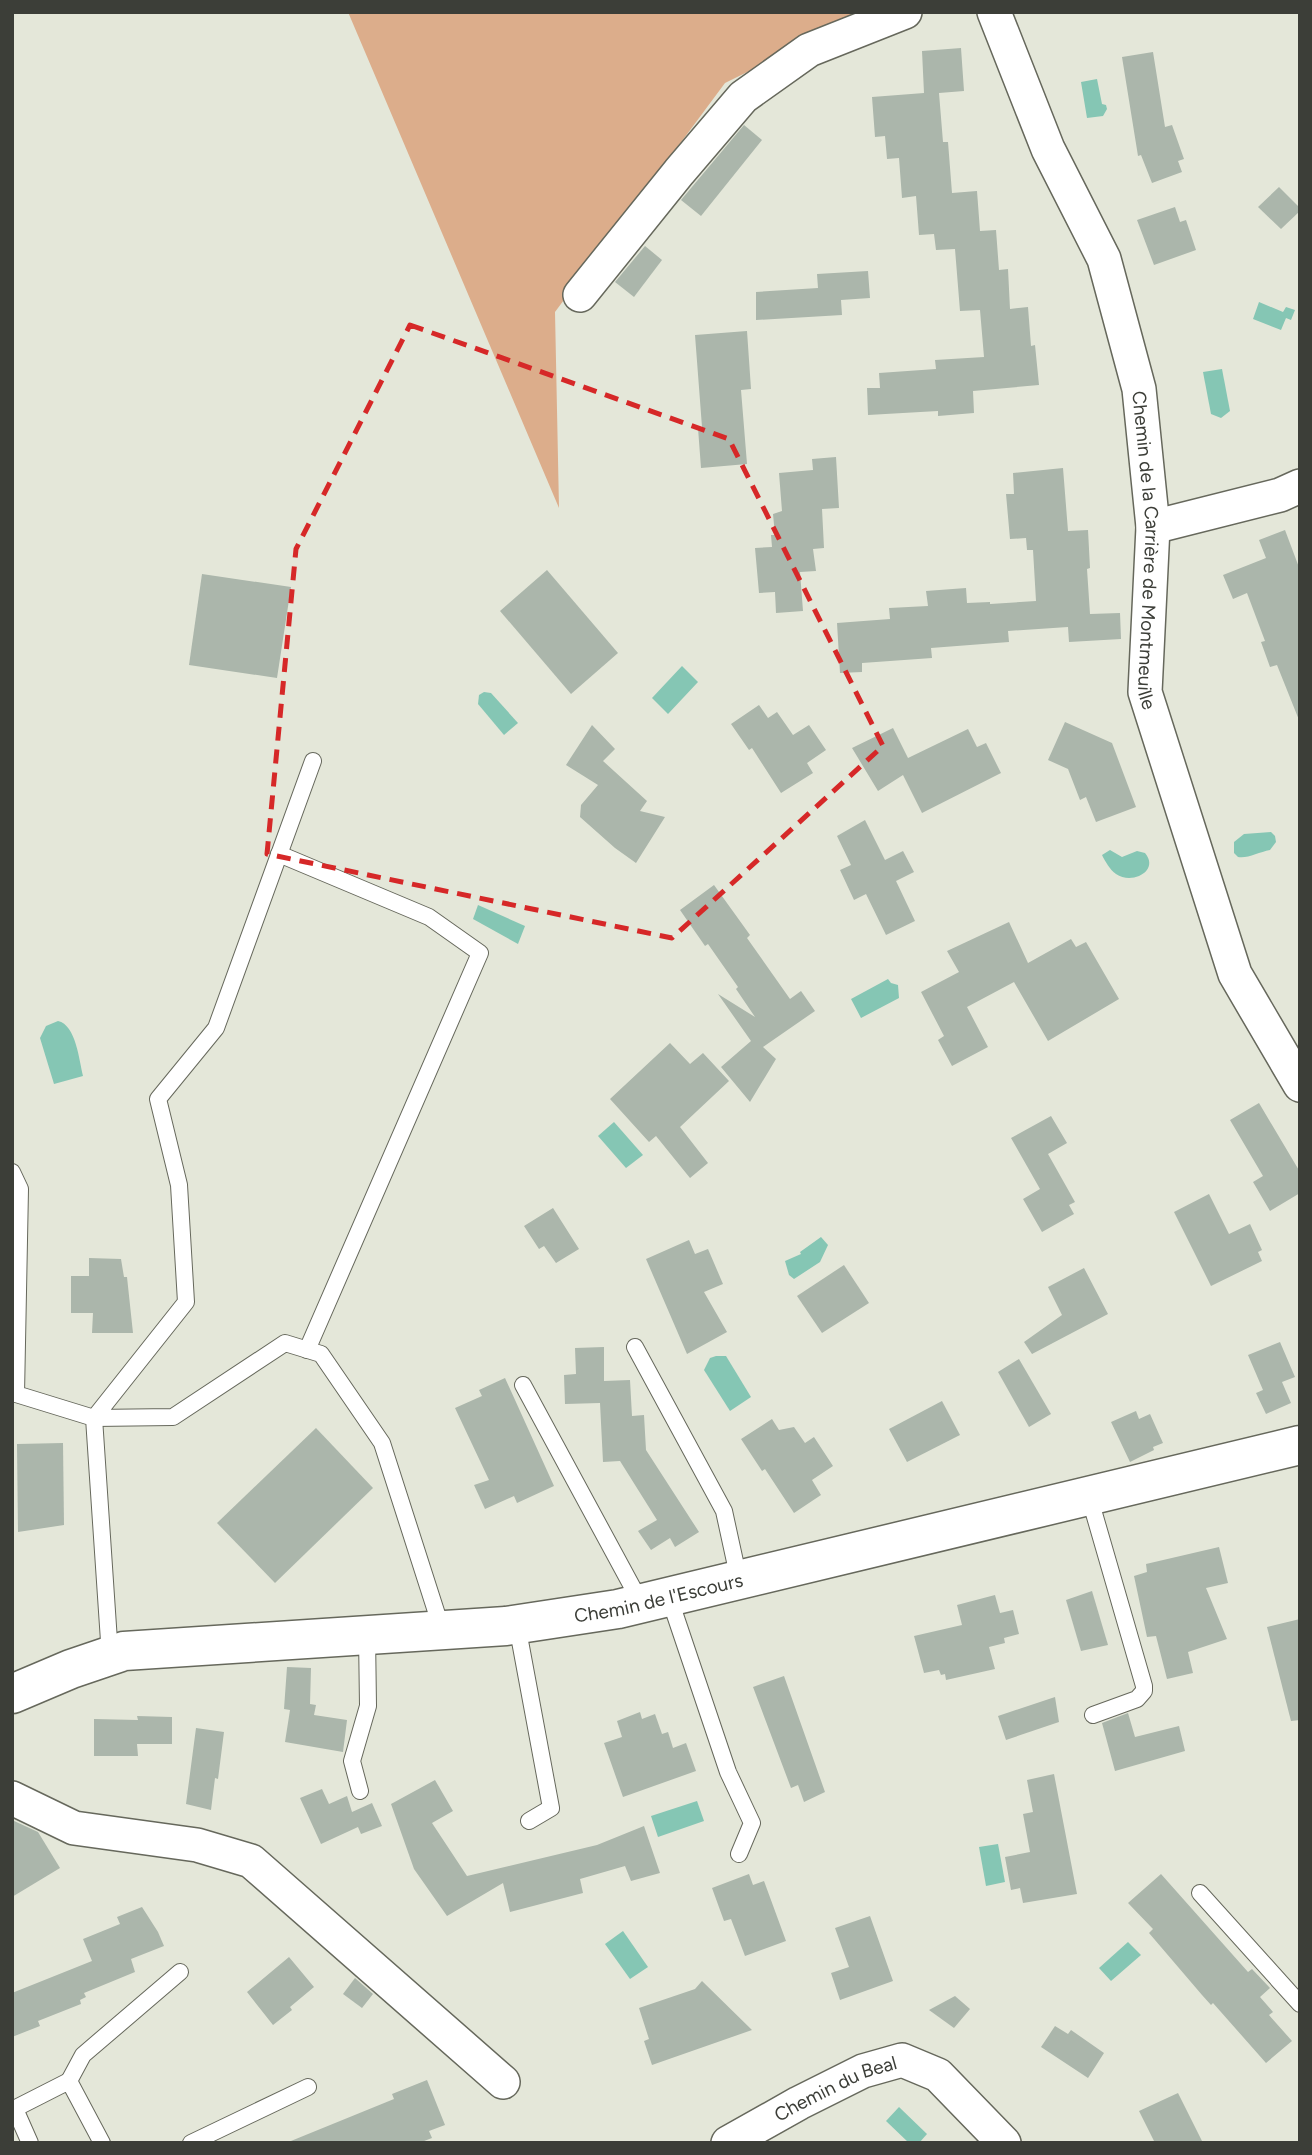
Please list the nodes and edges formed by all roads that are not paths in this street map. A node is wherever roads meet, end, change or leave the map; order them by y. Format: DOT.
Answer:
graph roads {
  1 [pos="905,12"];
  2 [pos="994,12"];
  3 [pos="580,295"];
  4 [pos="1300,486"];
  5 [pos="1153,527"];
  6 [pos="313,761"];
  7 [pos="279,853"];
  8 [pos="1300,1085"];
  9 [pos="12,1172"];
  10 [pos="635,1347"];
  11 [pos="307,1350"];
  12 [pos="523,1385"];
  13 [pos="94,1418"];
  14 [pos="1300,1445"];
  15 [pos="1089,1496"];
  16 [pos="739,1580"];
  17 [pos="655,1600"];
  18 [pos="517,1625"];
  19 [pos="442,1630"];
  20 [pos="368,1635"];
  21 [pos="110,1656"];
  22 [pos="12,1694"];
  23 [pos="1093,1715"];
  24 [pos="360,1791"];
  25 [pos="12,1798"];
  26 [pos="529,1821"];
  27 [pos="739,1854"];
  28 [pos="1200,1893"];
  29 [pos="180,1972"];
  30 [pos="1300,2004"];
  31 [pos="69,2081"];
  32 [pos="503,2082"];
  33 [pos="308,2087"];
  34 [pos="13,2110"];
  35 [pos="30,2143"];
  36 [pos="102,2143"];
  37 [pos="191,2143"];
  38 [pos="728,2143"];
  39 [pos="1004,2143"];
  1 -- 3 [label="street"];
  2 -- 5 [label="street, Chemin de la Carrière de Montmeuille"];
  4 -- 5 [label="street"];
  5 -- 8 [label="street, Chemin de la Carrière de Montmeuille"];
  6 -- 7 [label="lane"];
  7 -- 11 [label="lane"];
  7 -- 13 [label="lane"];
  9 -- 13 [label="lane"];
  10 -- 16 [label="lane"];
  11 -- 13 [label="lane"];
  11 -- 19 [label="lane"];
  12 -- 17 [label="lane"];
  13 -- 21 [label="lane"];
  14 -- 15 [label="street, Chemin de l'Escours"];
  15 -- 16 [label="street, Chemin de l'Escours"];
  15 -- 23 [label="lane"];
  16 -- 17 [label="street, Chemin de l'Escours"];
  17 -- 18 [label="street, Chemin de l'Escours"];
  17 -- 27 [label="lane"];
  18 -- 19 [label="street, Chemin de l'Escours"];
  18 -- 26 [label="lane"];
  19 -- 20 [label="street, Chemin de l'Escours"];
  20 -- 21 [label="street, Chemin de l'Escours"];
  20 -- 24 [label="lane"];
  21 -- 22 [label="street, Chemin de l'Escours"];
  25 -- 32 [label="street"];
  28 -- 30 [label="lane"];
  29 -- 31 [label="lane"];
  31 -- 34 [label="lane"];
  31 -- 36 [label="lane"];
  33 -- 37 [label="lane"];
  34 -- 35 [label="lane"];
  38 -- 39 [label="street, Chemin du Beal"];
}
